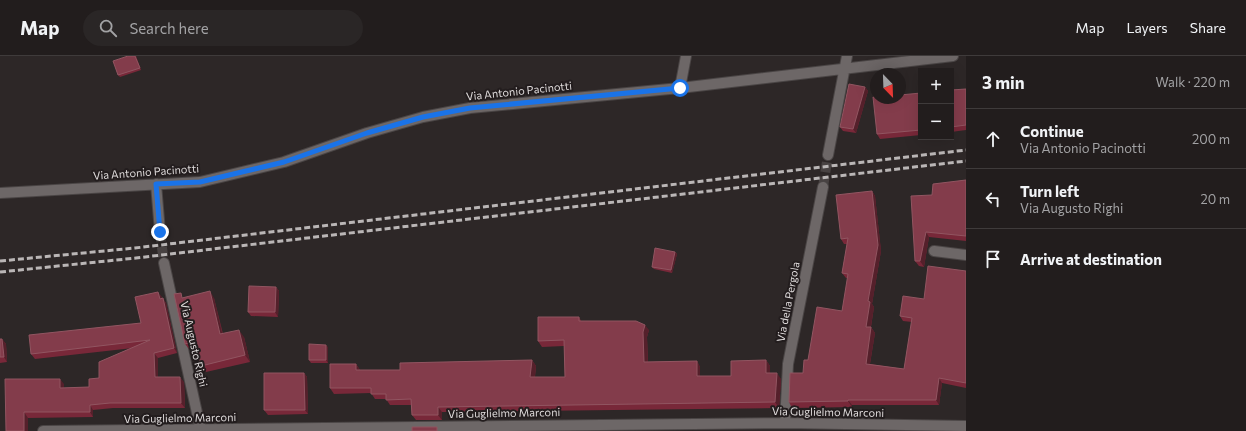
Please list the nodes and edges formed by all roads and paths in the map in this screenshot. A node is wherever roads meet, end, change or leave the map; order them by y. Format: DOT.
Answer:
graph roads {
  1 [pos="686,56"];
  2 [pos="847,56"];
  3 [pos="954,56"];
  4 [pos="844,67"];
  5 [pos="680,88"];
  6 [pos="828,155"];
  7 [pos="156,184"];
  8 [pos="823,187"];
  9 [pos="0,193"];
  10 [pos="160,232"];
  11 [pos="934,251"];
  12 [pos="966,255"];
  13 [pos="164,263"];
  14 [pos="785,423"];
  15 [pos="966,426"];
  16 [pos="42,431"];
  17 [pos="201,431"];
  1 -- 5 [label="street"];
  2 -- 4 [label="street"];
  3 -- 4 [label="street, Via Antonio Pacinotti"];
  4 -- 5 [label="street, Via Antonio Pacinotti"];
  4 -- 6 [label="street"];
  5 -- 7 [label="street, Via Antonio Pacinotti"];
  7 -- 9 [label="street, Via Antonio Pacinotti"];
  7 -- 10 [label="street"];
  8 -- 14 [label="street, Via della Pergola"];
  11 -- 12 [label="street"];
  13 -- 17 [label="street, Via Augusto Righi"];
  14 -- 15 [label="street, Via Guglielmo Marconi"];
  14 -- 17 [label="street, Via Guglielmo Marconi"];
  16 -- 17 [label="street, Via Guglielmo Marconi"];
}
